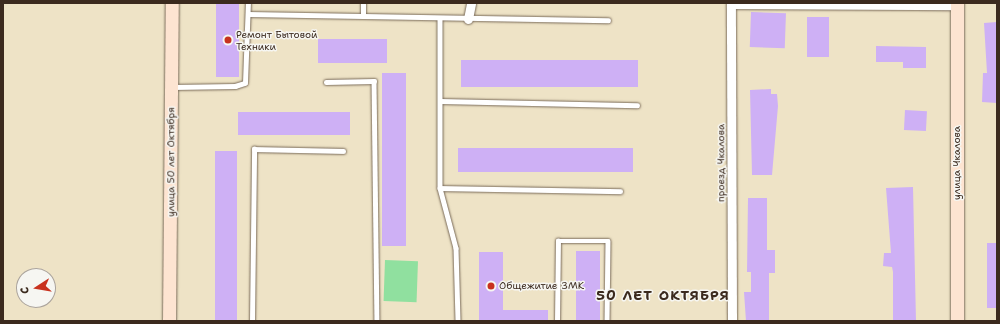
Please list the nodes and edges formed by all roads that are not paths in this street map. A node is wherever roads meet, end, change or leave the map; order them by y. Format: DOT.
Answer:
graph roads {
  1 [pos="172,3"];
  2 [pos="248,3"];
  3 [pos="363,3"];
  4 [pos="471,3"];
  5 [pos="957,4"];
  6 [pos="248,14"];
  7 [pos="363,16"];
  8 [pos="440,19"];
  9 [pos="468,19"];
  10 [pos="608,20"];
  11 [pos="326,82"];
  12 [pos="171,87"];
  13 [pos="440,101"];
  14 [pos="637,105"];
  15 [pos="343,151"];
  16 [pos="440,188"];
  17 [pos="620,191"];
  18 [pos="169,321"];
  19 [pos="252,321"];
  20 [pos="377,321"];
  21 [pos="458,321"];
  22 [pos="557,321"];
  23 [pos="607,321"];
  24 [pos="732,321"];
  25 [pos="957,321"];
  1 -- 12 [label="street, улица 50 лет Октября"];
  2 -- 6 [label="lane"];
  3 -- 7 [label="lane"];
  4 -- 9 [label="street"];
  5 -- 24 [label="street, проезд Чкалова"];
  5 -- 25 [label="street, улица Чкалова"];
  6 -- 7 [label="lane"];
  6 -- 12 [label="lane"];
  7 -- 8 [label="lane"];
  8 -- 9 [label="lane"];
  8 -- 13 [label="lane"];
  9 -- 10 [label="lane"];
  11 -- 20 [label="lane"];
  12 -- 18 [label="street, улица 50 лет Октября"];
  13 -- 14 [label="lane"];
  13 -- 16 [label="lane"];
  15 -- 19 [label="lane"];
  16 -- 17 [label="lane"];
  16 -- 21 [label="lane"];
  22 -- 23 [label="lane"];
}
